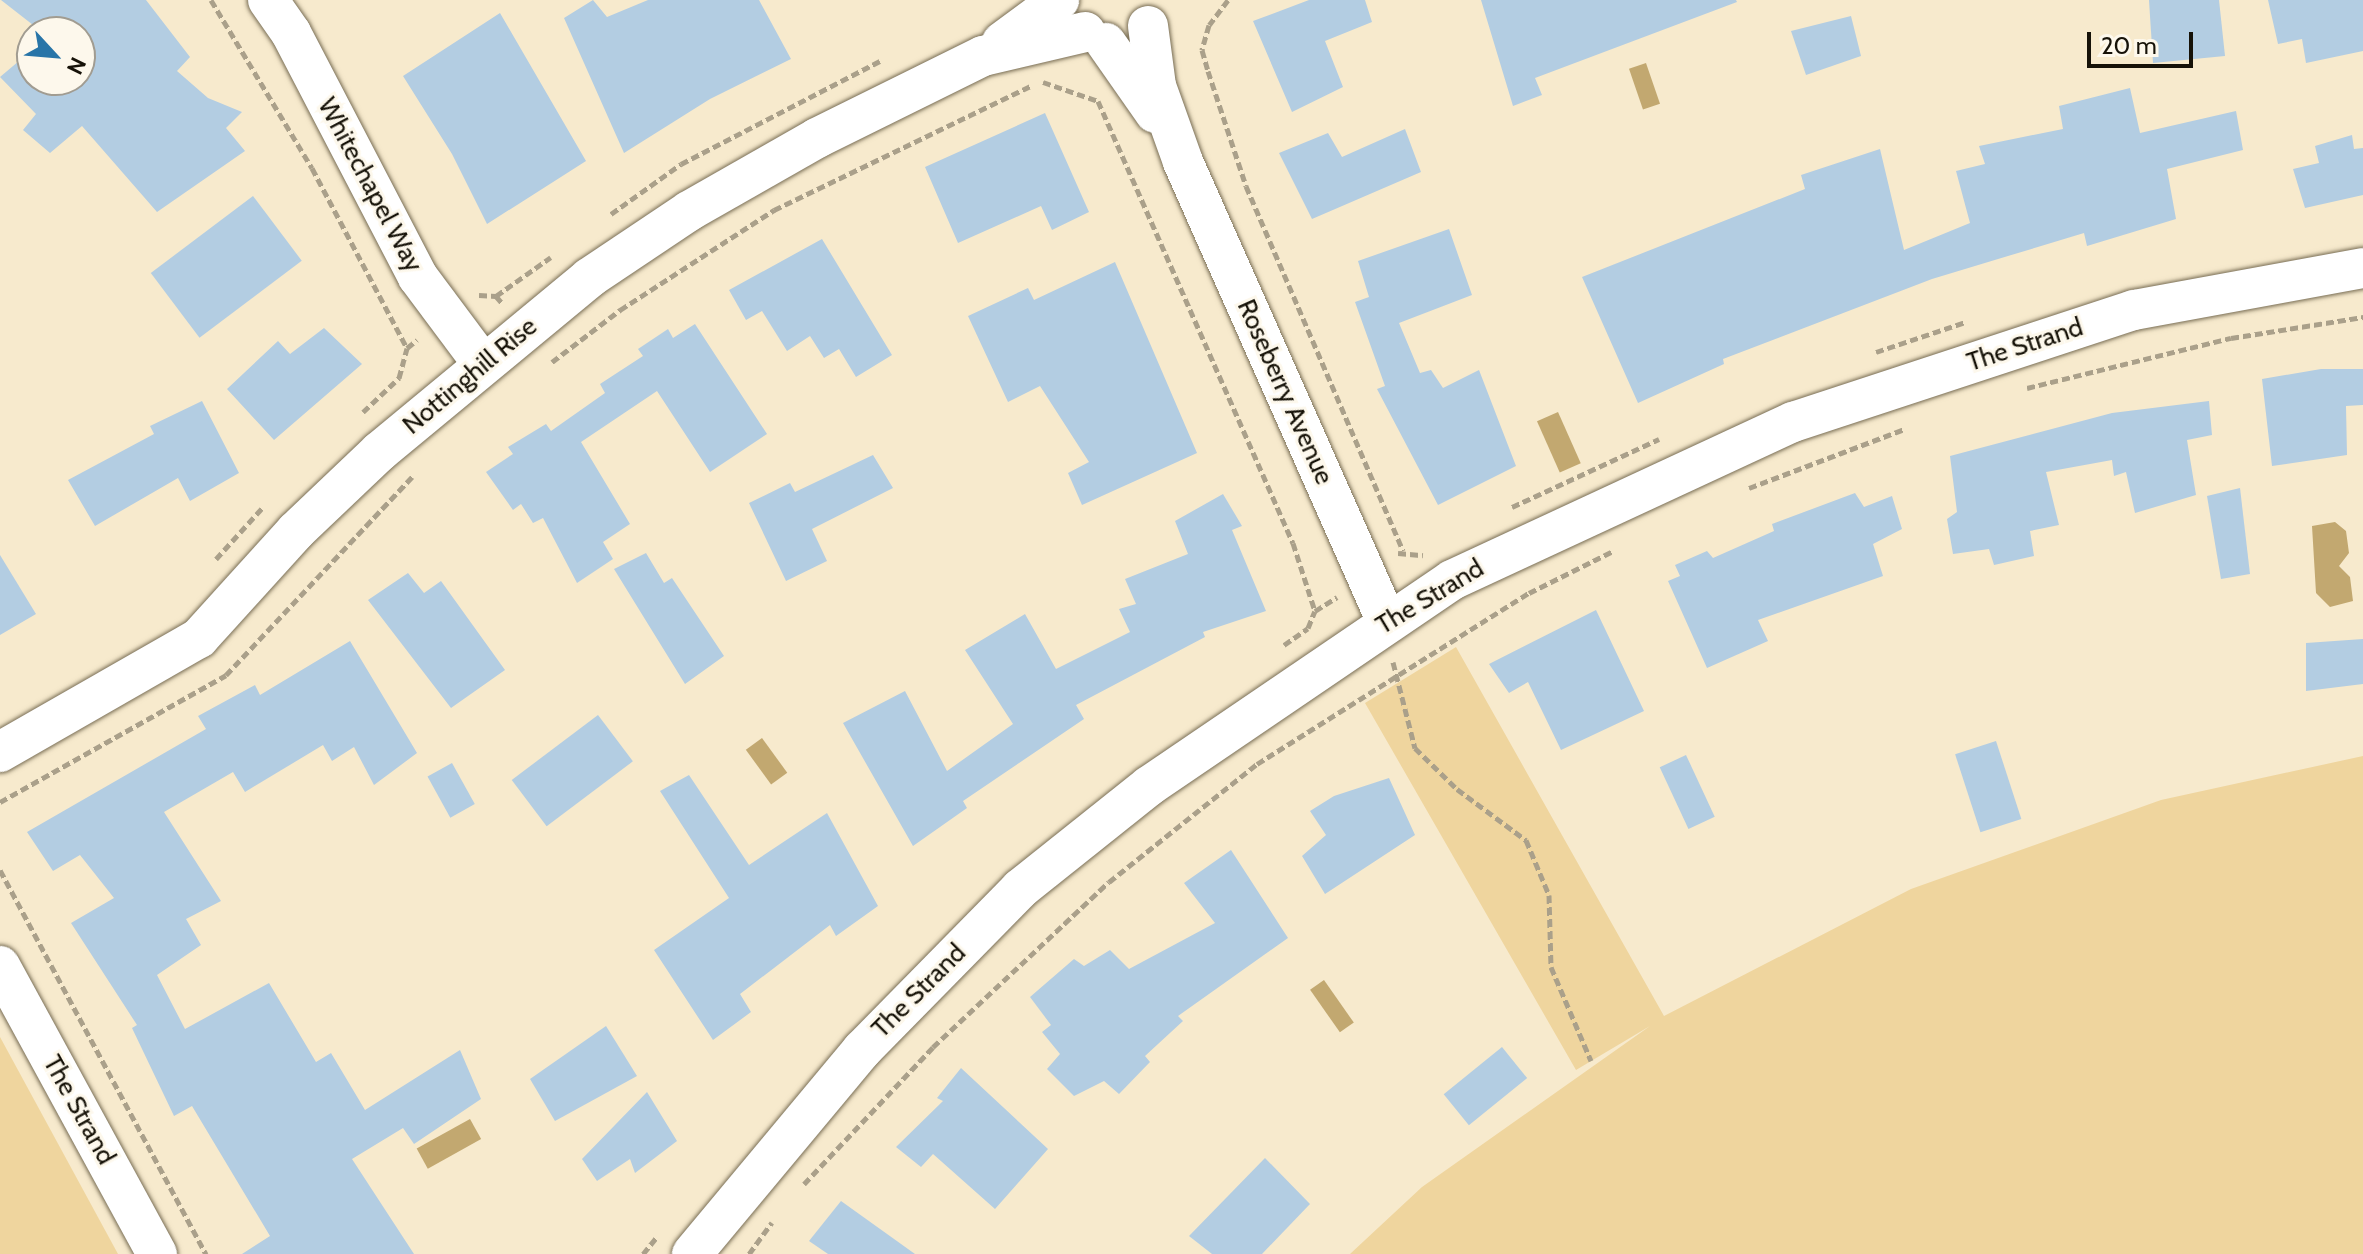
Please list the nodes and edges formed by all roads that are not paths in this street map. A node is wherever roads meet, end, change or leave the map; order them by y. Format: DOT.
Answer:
graph roads {
  1 [pos="268,0"];
  2 [pos="1059,0"];
  3 [pos="1155,9"];
  4 [pos="1087,25"];
  5 [pos="983,56"];
  6 [pos="1183,162"];
  7 [pos="2363,268"];
  8 [pos="482,363"];
  9 [pos="1387,622"];
  10 [pos="0,752"];
  11 [pos="0,966"];
  12 [pos="157,1254"];
  13 [pos="692,1254"];
  1 -- 8 [label="street, Whitechapel Way"];
  2 -- 5 [label="street, Nottinghill Rise"];
  3 -- 4 [label="street, Nottinghill Rise"];
  3 -- 6 [label="street, Roseberry Avenue"];
  4 -- 5 [label="street, Nottinghill Rise"];
  4 -- 6 [label="street, Roseberry Avenue"];
  5 -- 8 [label="street, Nottinghill Rise"];
  6 -- 9 [label="street, Roseberry Avenue"];
  7 -- 9 [label="street, The Strand"];
  8 -- 10 [label="street, Nottinghill Rise"];
  9 -- 13 [label="street, The Strand"];
  11 -- 12 [label="street, The Strand"];
}
